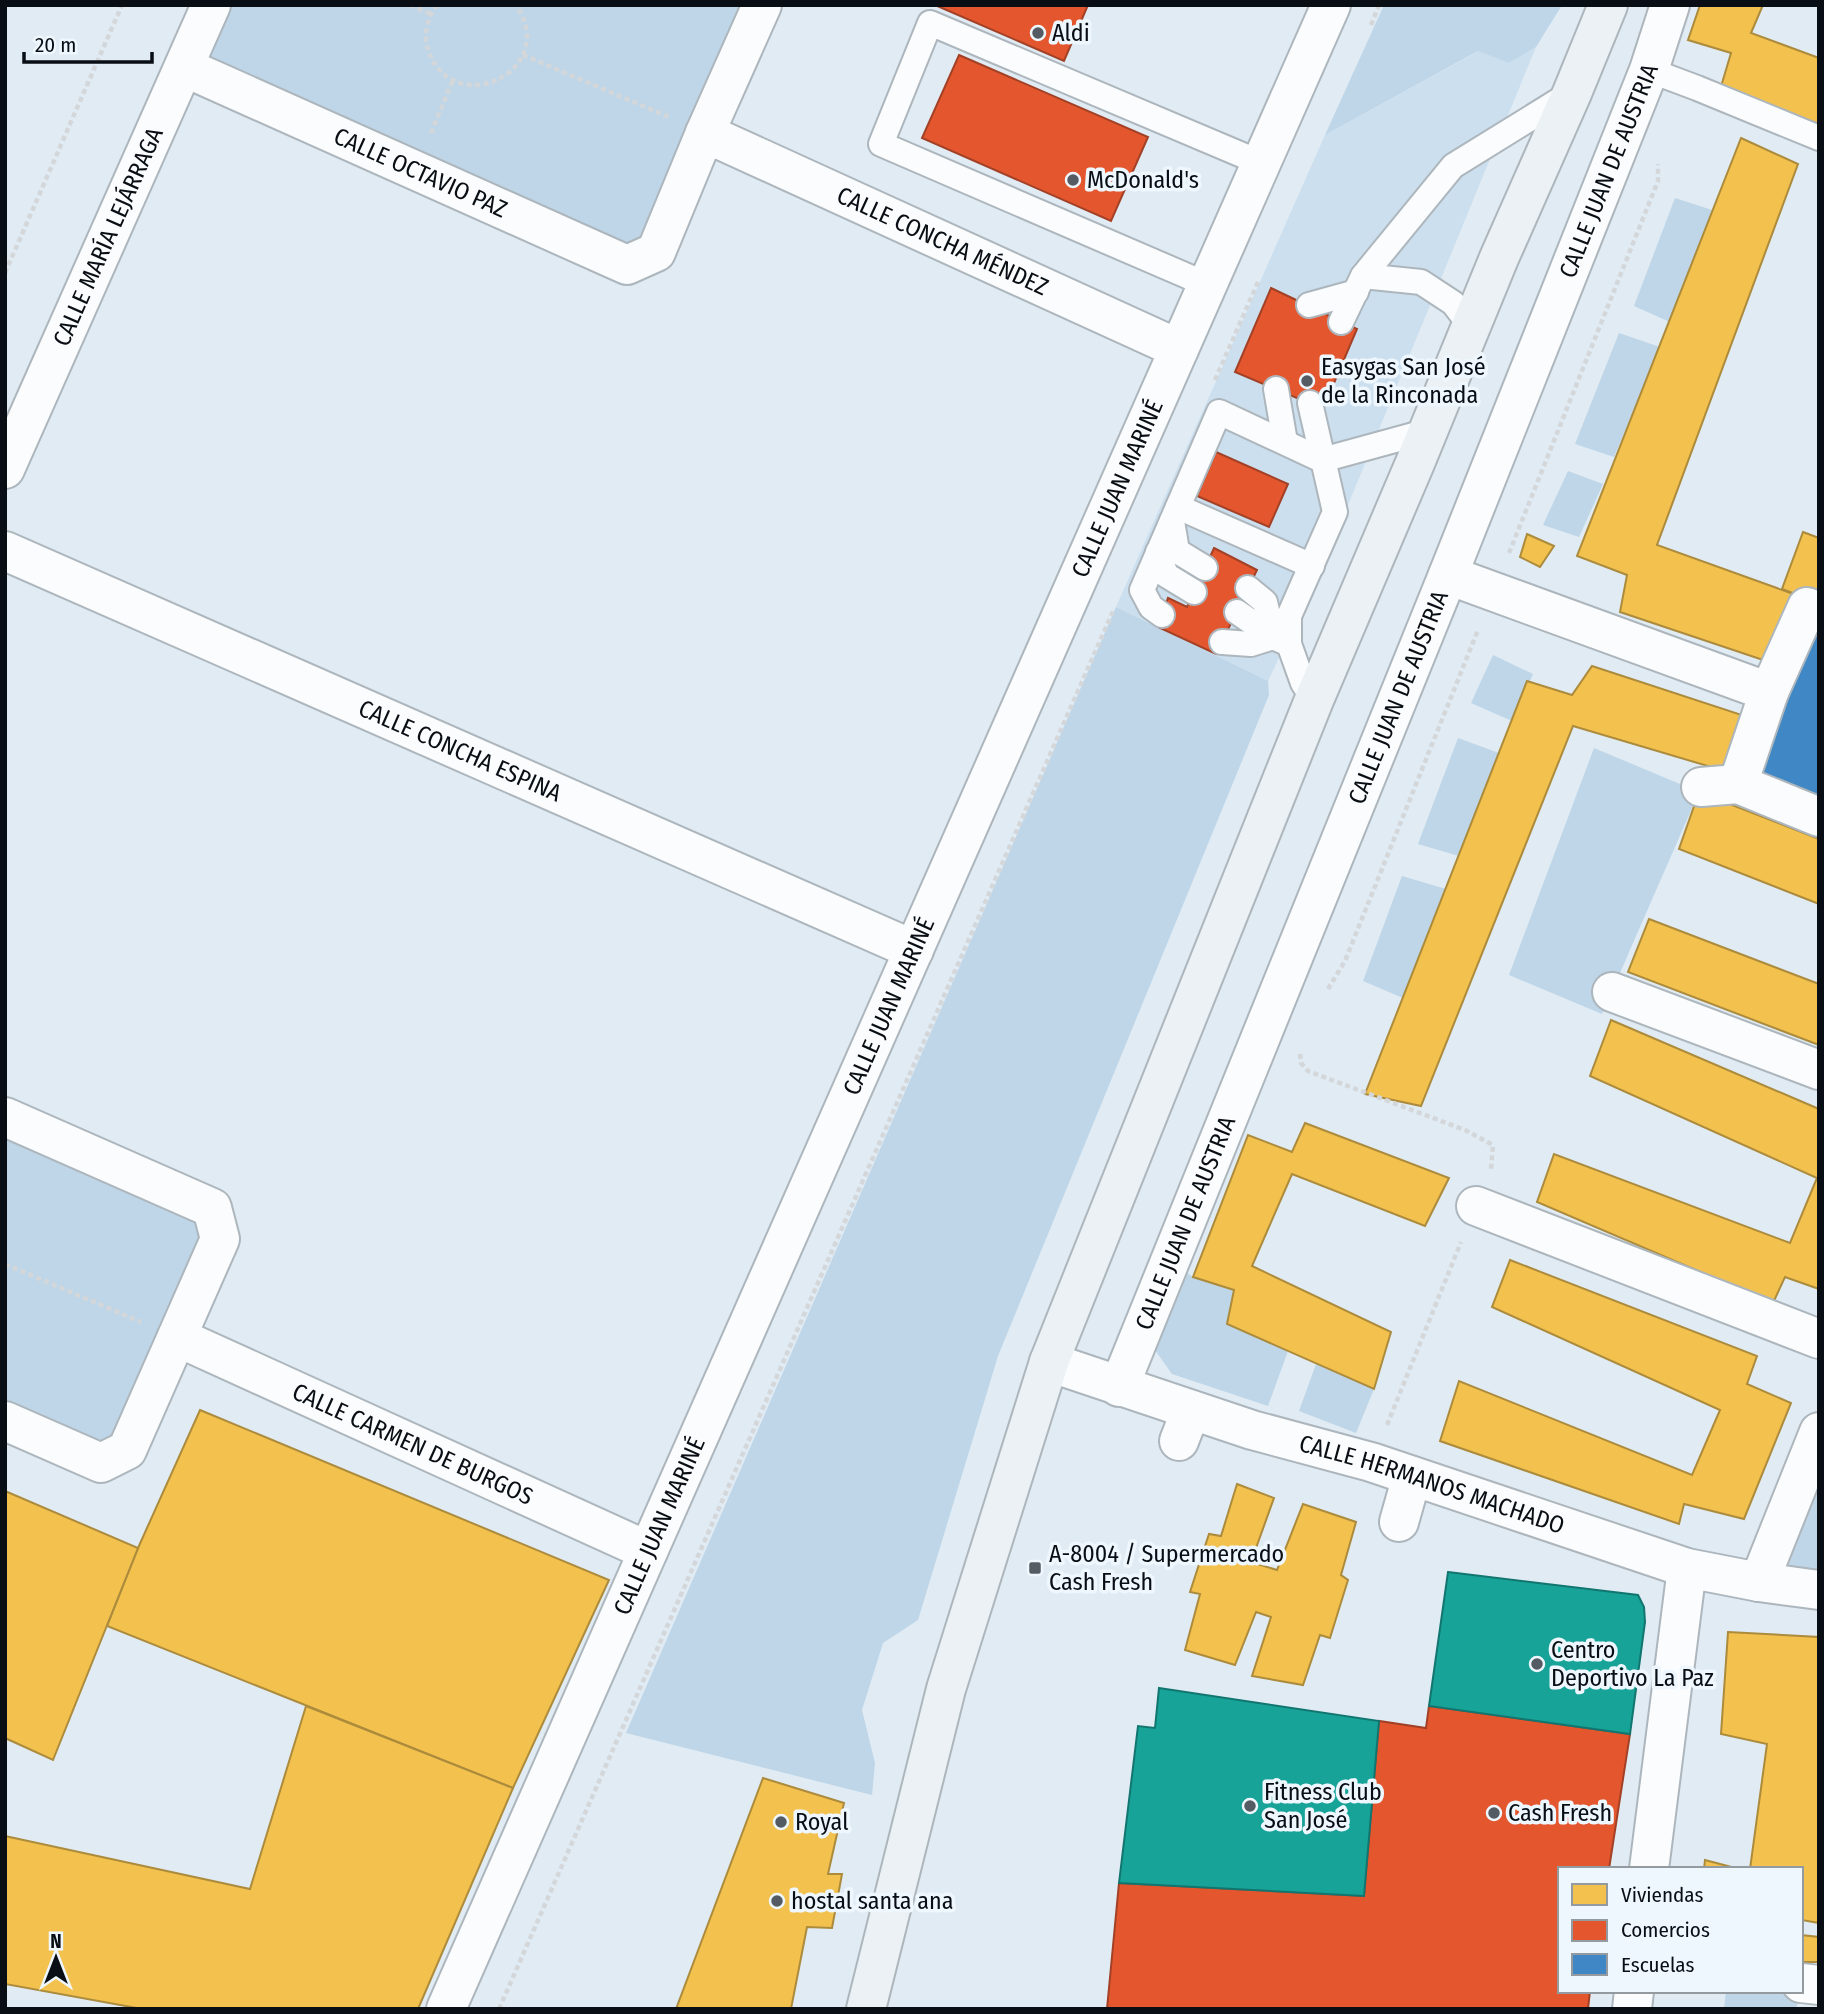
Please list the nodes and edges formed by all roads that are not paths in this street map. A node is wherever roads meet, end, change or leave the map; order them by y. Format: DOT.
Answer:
graph roads {
  1 [pos="211,5"];
  2 [pos="1331,5"];
  3 [pos="1608,5"];
  4 [pos="1670,5"];
  5 [pos="755,8"];
  6 [pos="184,67"];
  7 [pos="1649,71"];
  8 [pos="1572,93"];
  9 [pos="705,133"];
  10 [pos="1819,138"];
  11 [pos="1261,163"];
  12 [pos="1359,284"];
  13 [pos="1208,285"];
  14 [pos="1309,305"];
  15 [pos="1341,321"];
  16 [pos="1471,326"];
  17 [pos="1179,349"];
  18 [pos="1276,389"];
  19 [pos="1310,403"];
  20 [pos="1428,431"];
  21 [pos="1285,442"];
  22 [pos="1322,460"];
  23 [pos="5,469"];
  24 [pos="1175,514"];
  25 [pos="5,551"];
  26 [pos="1158,552"];
  27 [pos="1312,566"];
  28 [pos="1205,568"];
  29 [pos="1448,575"];
  30 [pos="1248,588"];
  31 [pos="1194,592"];
  32 [pos="1237,612"];
  33 [pos="1819,612"];
  34 [pos="1162,615"];
  35 [pos="1281,640"];
  36 [pos="1222,642"];
  37 [pos="1769,692"];
  38 [pos="1314,700"];
  39 [pos="1819,817"];
  40 [pos="914,950"];
  41 [pos="1612,992"];
  42 [pos="1819,1070"];
  43 [pos="5,1116"];
  44 [pos="1476,1206"];
  45 [pos="177,1337"];
  46 [pos="1819,1339"];
  47 [pos="1049,1362"];
  48 [pos="1119,1387"];
  49 [pos="5,1421"];
  50 [pos="1819,1432"];
  51 [pos="1412,1476"];
  52 [pos="1399,1522"];
  53 [pos="648,1551"];
  54 [pos="1686,1568"];
  55 [pos="1759,1582"];
  56 [pos="1819,1590"];
  57 [pos="1649,1867"];
  58 [pos="446,2009"];
  59 [pos="866,2009"];
  1 -- 6 [label="street, CALLE MARÍA LEJÁRRAGA"];
  2 -- 11 [label="street, CALLE JUAN MARINÉ"];
  3 -- 8 [label="main road"];
  4 -- 7 [label="street, CALLE JUAN DE AUSTRIA"];
  5 -- 9 [label="street"];
  6 -- 9 [label="street, CALLE OCTAVIO PAZ"];
  6 -- 23 [label="street, CALLE MARÍA LEJÁRRAGA"];
  7 -- 10 [label="lane"];
  7 -- 29 [label="street, CALLE JUAN DE AUSTRIA"];
  8 -- 12 [label="lane"];
  8 -- 16 [label="main road"];
  9 -- 17 [label="street, CALLE CONCHA MÉNDEZ"];
  11 -- 13 [label="street, CALLE JUAN MARINÉ"];
  11 -- 13 [label="lane"];
  12 -- 14 [label="lane"];
  12 -- 15 [label="lane"];
  12 -- 16 [label="lane"];
  13 -- 17 [label="street, CALLE JUAN MARINÉ"];
  16 -- 20 [label="main road"];
  17 -- 40 [label="street, CALLE JUAN MARINÉ"];
  18 -- 21 [label="lane"];
  19 -- 22 [label="lane"];
  20 -- 22 [label="lane"];
  20 -- 38 [label="main road"];
  21 -- 22 [label="lane"];
  21 -- 24 [label="lane"];
  22 -- 27 [label="lane"];
  24 -- 26 [label="lane"];
  24 -- 27 [label="lane"];
  24 -- 28 [label="lane"];
  25 -- 40 [label="street, CALLE CONCHA ESPINA"];
  26 -- 31 [label="lane"];
  26 -- 34 [label="lane"];
  27 -- 35 [label="lane"];
  29 -- 37 [label="street"];
  29 -- 48 [label="street, CALLE JUAN DE AUSTRIA"];
  30 -- 35 [label="lane"];
  32 -- 35 [label="lane"];
  33 -- 37 [label="street"];
  35 -- 36 [label="lane"];
  35 -- 38 [label="lane"];
  37 -- 39 [label="street"];
  38 -- 47 [label="main road"];
  40 -- 53 [label="street, CALLE JUAN MARINÉ"];
  41 -- 42 [label="street"];
  43 -- 45 [label="street"];
  44 -- 46 [label="street"];
  45 -- 49 [label="street"];
  45 -- 53 [label="street, CALLE CARMEN DE BURGOS"];
  47 -- 48 [label="street, CALLE HERMANOS MACHADO"];
  47 -- 59 [label="main road"];
  48 -- 51 [label="street, CALLE HERMANOS MACHADO"];
  50 -- 55 [label="street"];
  51 -- 52 [label="street"];
  51 -- 54 [label="street, CALLE HERMANOS MACHADO"];
  53 -- 58 [label="street, CALLE JUAN MARINÉ"];
  54 -- 55 [label="street, CALLE HERMANOS MACHADO"];
  54 -- 57 [label="street"];
  55 -- 56 [label="street, CALLE HERMANOS MACHADO"];
}
